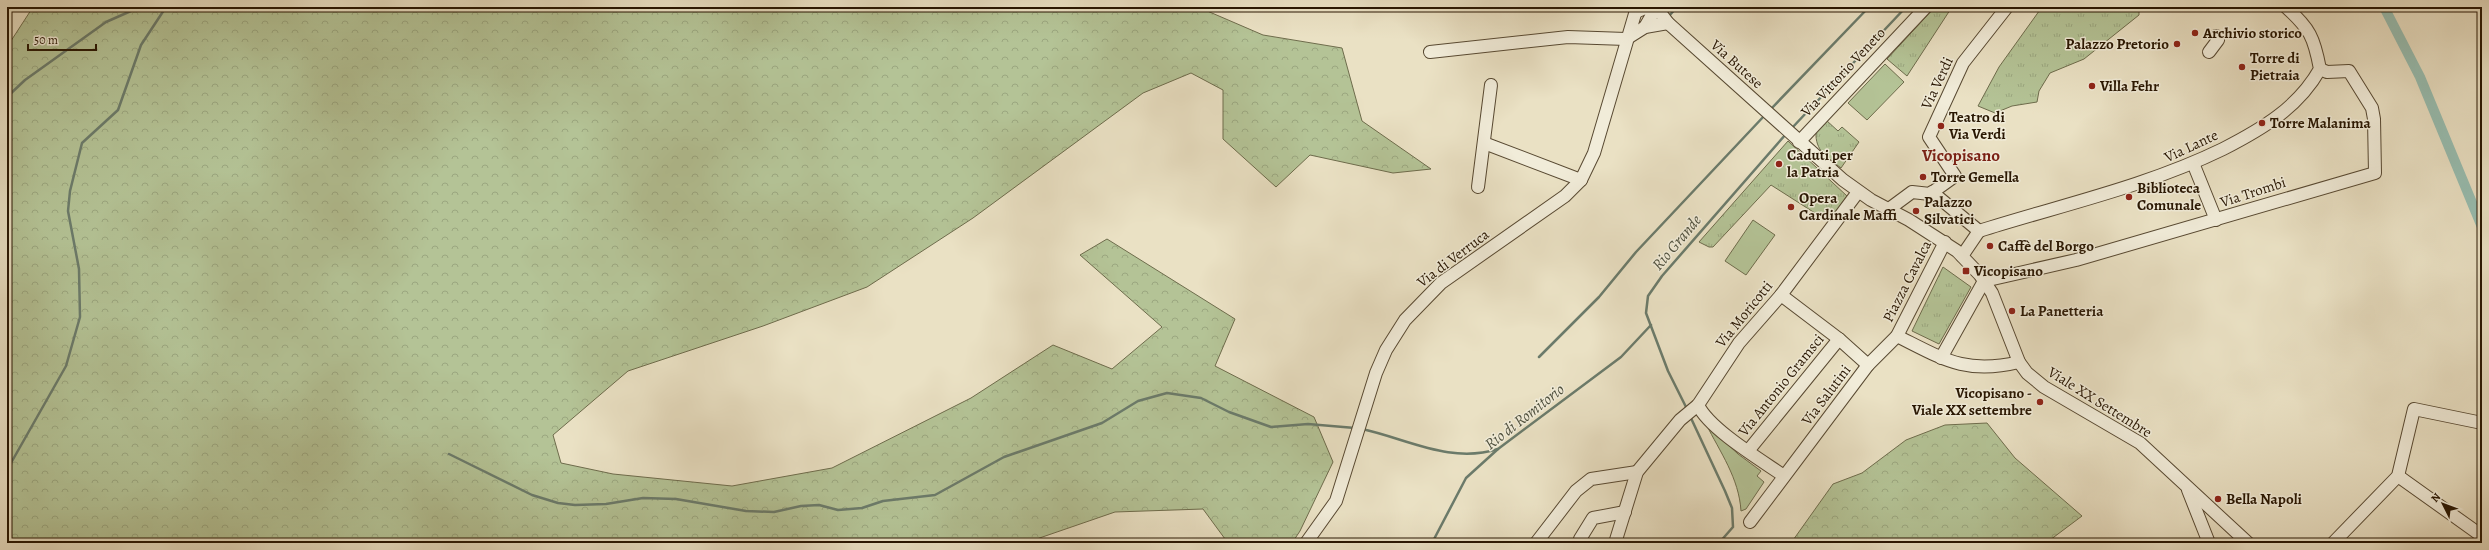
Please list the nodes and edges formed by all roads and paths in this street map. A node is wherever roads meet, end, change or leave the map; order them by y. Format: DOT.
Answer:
graph roads {
  1 [pos="1656,7"];
  2 [pos="1926,7"];
  3 [pos="2007,7"];
  4 [pos="2286,7"];
  5 [pos="1636,9"];
  6 [pos="1668,23"];
  7 [pos="1644,27"];
  8 [pos="2216,36"];
  9 [pos="1626,39"];
  10 [pos="1430,52"];
  11 [pos="2209,52"];
  12 [pos="2320,70"];
  13 [pos="1491,85"];
  14 [pos="1795,138"];
  15 [pos="1484,143"];
  16 [pos="2193,163"];
  17 [pos="1581,180"];
  18 [pos="1478,187"];
  19 [pos="1858,192"];
  20 [pos="1932,192"];
  21 [pos="1889,209"];
  22 [pos="2216,220"];
  23 [pos="1979,232"];
  24 [pos="1945,242"];
  25 [pos="1962,256"];
  26 [pos="1984,281"];
  27 [pos="1781,295"];
  28 [pos="1897,336"];
  29 [pos="1839,339"];
  30 [pos="1941,358"];
  31 [pos="2020,362"];
  32 [pos="1868,365"];
  33 [pos="1696,406"];
  34 [pos="2482,423"];
  35 [pos="1748,451"];
  36 [pos="1637,472"];
  37 [pos="1784,476"];
  38 [pos="2398,476"];
  39 [pos="2187,487"];
  40 [pos="1625,512"];
  41 [pos="1750,522"];
  42 [pos="2482,536"];
  43 [pos="1580,539"];
  44 [pos="1306,543"];
  45 [pos="1536,543"];
  46 [pos="1615,543"];
  47 [pos="2209,543"];
  48 [pos="2248,543"];
  49 [pos="2333,543"];
  1 -- 5 [label="street, Via di Verruca"];
  1 -- 6 [label="street, Via Butese"];
  1 -- 7 [label="street"];
  2 -- 14 [label="street, Via Vittorio Veneto"];
  3 -- 20 [label="street, Via Verdi"];
  4 -- 12 [label="street"];
  5 -- 9 [label="street, Via di Verruca"];
  6 -- 7 [label="street"];
  6 -- 14 [label="street, Via Butese"];
  7 -- 9 [label="street"];
  8 -- 11 [label="street"];
  9 -- 10 [label="street"];
  9 -- 17 [label="street, Via di Verruca"];
  12 -- 16 [label="street, Via Lante"];
  12 -- 22 [label="street, Via Trombi"];
  13 -- 15 [label="street"];
  14 -- 19 [label="street, Via Butese"];
  15 -- 17 [label="street"];
  15 -- 18 [label="street"];
  16 -- 22 [label="street"];
  16 -- 23 [label="street, Via Lante"];
  17 -- 44 [label="street, Via di Verruca"];
  19 -- 21 [label="street, Via Butese"];
  19 -- 27 [label="street, Via Moricotti"];
  20 -- 21 [label="street"];
  20 -- 23 [label="street"];
  21 -- 24 [label="street, Via Butese"];
  22 -- 26 [label="street, Via Trombi"];
  23 -- 25 [label="street"];
  24 -- 25 [label="street, Piazza Cavalca"];
  24 -- 28 [label="street, Piazza Cavalca"];
  25 -- 26 [label="street, Piazza Cavalca"];
  26 -- 30 [label="street"];
  26 -- 31 [label="street, Viale XX Settembre"];
  27 -- 29 [label="street"];
  27 -- 33 [label="street, Via Moricotti"];
  28 -- 30 [label="street, Piazza Cavalca"];
  28 -- 32 [label="street, Via Salutini"];
  29 -- 32 [label="street"];
  29 -- 35 [label="street, Via Antonio Gramsci"];
  30 -- 31 [label="street, Piazza Cavalca"];
  31 -- 39 [label="street, Viale XX Settembre"];
  32 -- 37 [label="street, Via Salutini"];
  33 -- 35 [label="street"];
  33 -- 36 [label="street, Via Moricotti"];
  34 -- 38 [label="street"];
  35 -- 37 [label="street"];
  36 -- 40 [label="street"];
  36 -- 45 [label="street"];
  37 -- 41 [label="street, Via Salutini"];
  38 -- 42 [label="street"];
  38 -- 49 [label="street"];
  39 -- 47 [label="street"];
  39 -- 48 [label="street, Viale XX Settembre"];
  40 -- 43 [label="street"];
  40 -- 46 [label="street"];
}
